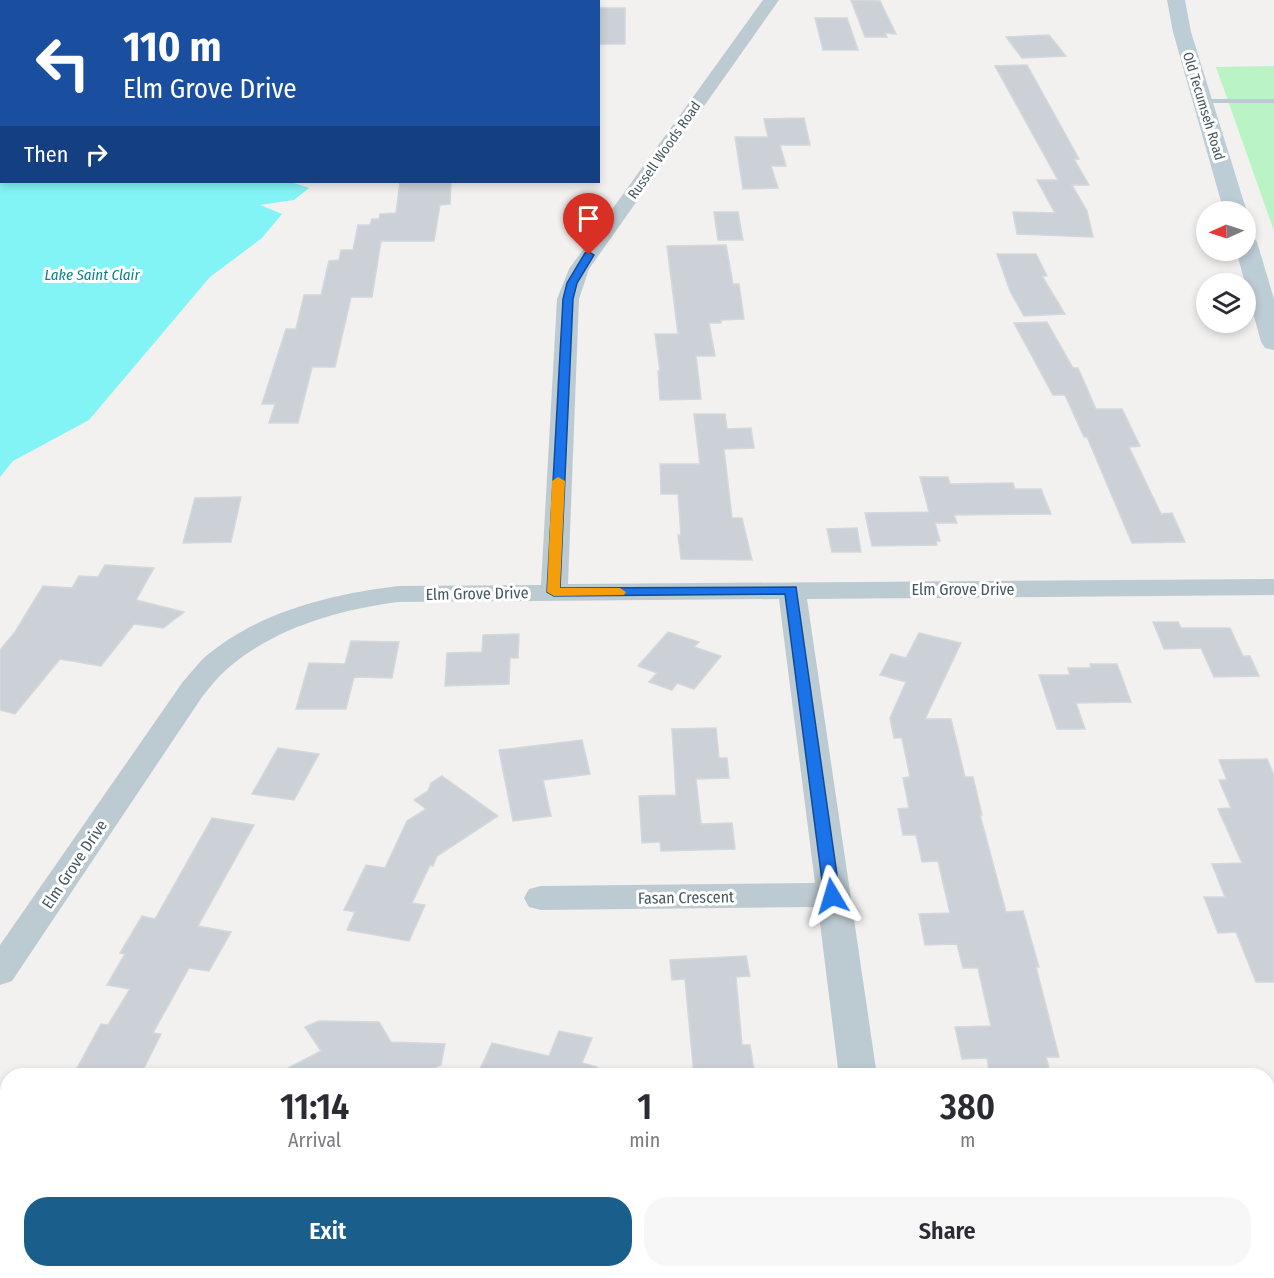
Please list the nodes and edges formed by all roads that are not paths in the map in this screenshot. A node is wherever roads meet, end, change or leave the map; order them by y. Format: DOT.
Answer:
graph roads {
  1 [pos="771,0"];
  2 [pos="1176,0"];
  3 [pos="1203,100"];
  4 [pos="1274,101"];
  5 [pos="1233,201"];
  6 [pos="1252,261"];
  7 [pos="1270,314"];
  8 [pos="1274,342"];
  9 [pos="1274,587"];
  10 [pos="792,590"];
  11 [pos="554,592"];
  12 [pos="832,896"];
  13 [pos="541,898"];
  14 [pos="0,972"];
  15 [pos="857,1068"];
  1 -- 11 [label="street, Russell Woods Road"];
  2 -- 3 [label="main road, Old Tecumseh Road"];
  3 -- 4 [label="lane"];
  3 -- 5 [label="main road, Old Tecumseh Road"];
  6 -- 7 [label="main road"];
  7 -- 8 [label="main road"];
  9 -- 10 [label="street, Elm Grove Drive"];
  10 -- 11 [label="street, Elm Grove Drive"];
  10 -- 12 [label="street"];
  11 -- 14 [label="street, Elm Grove Drive"];
  12 -- 13 [label="street, Fasan Crescent"];
  12 -- 15 [label="street"];
}
